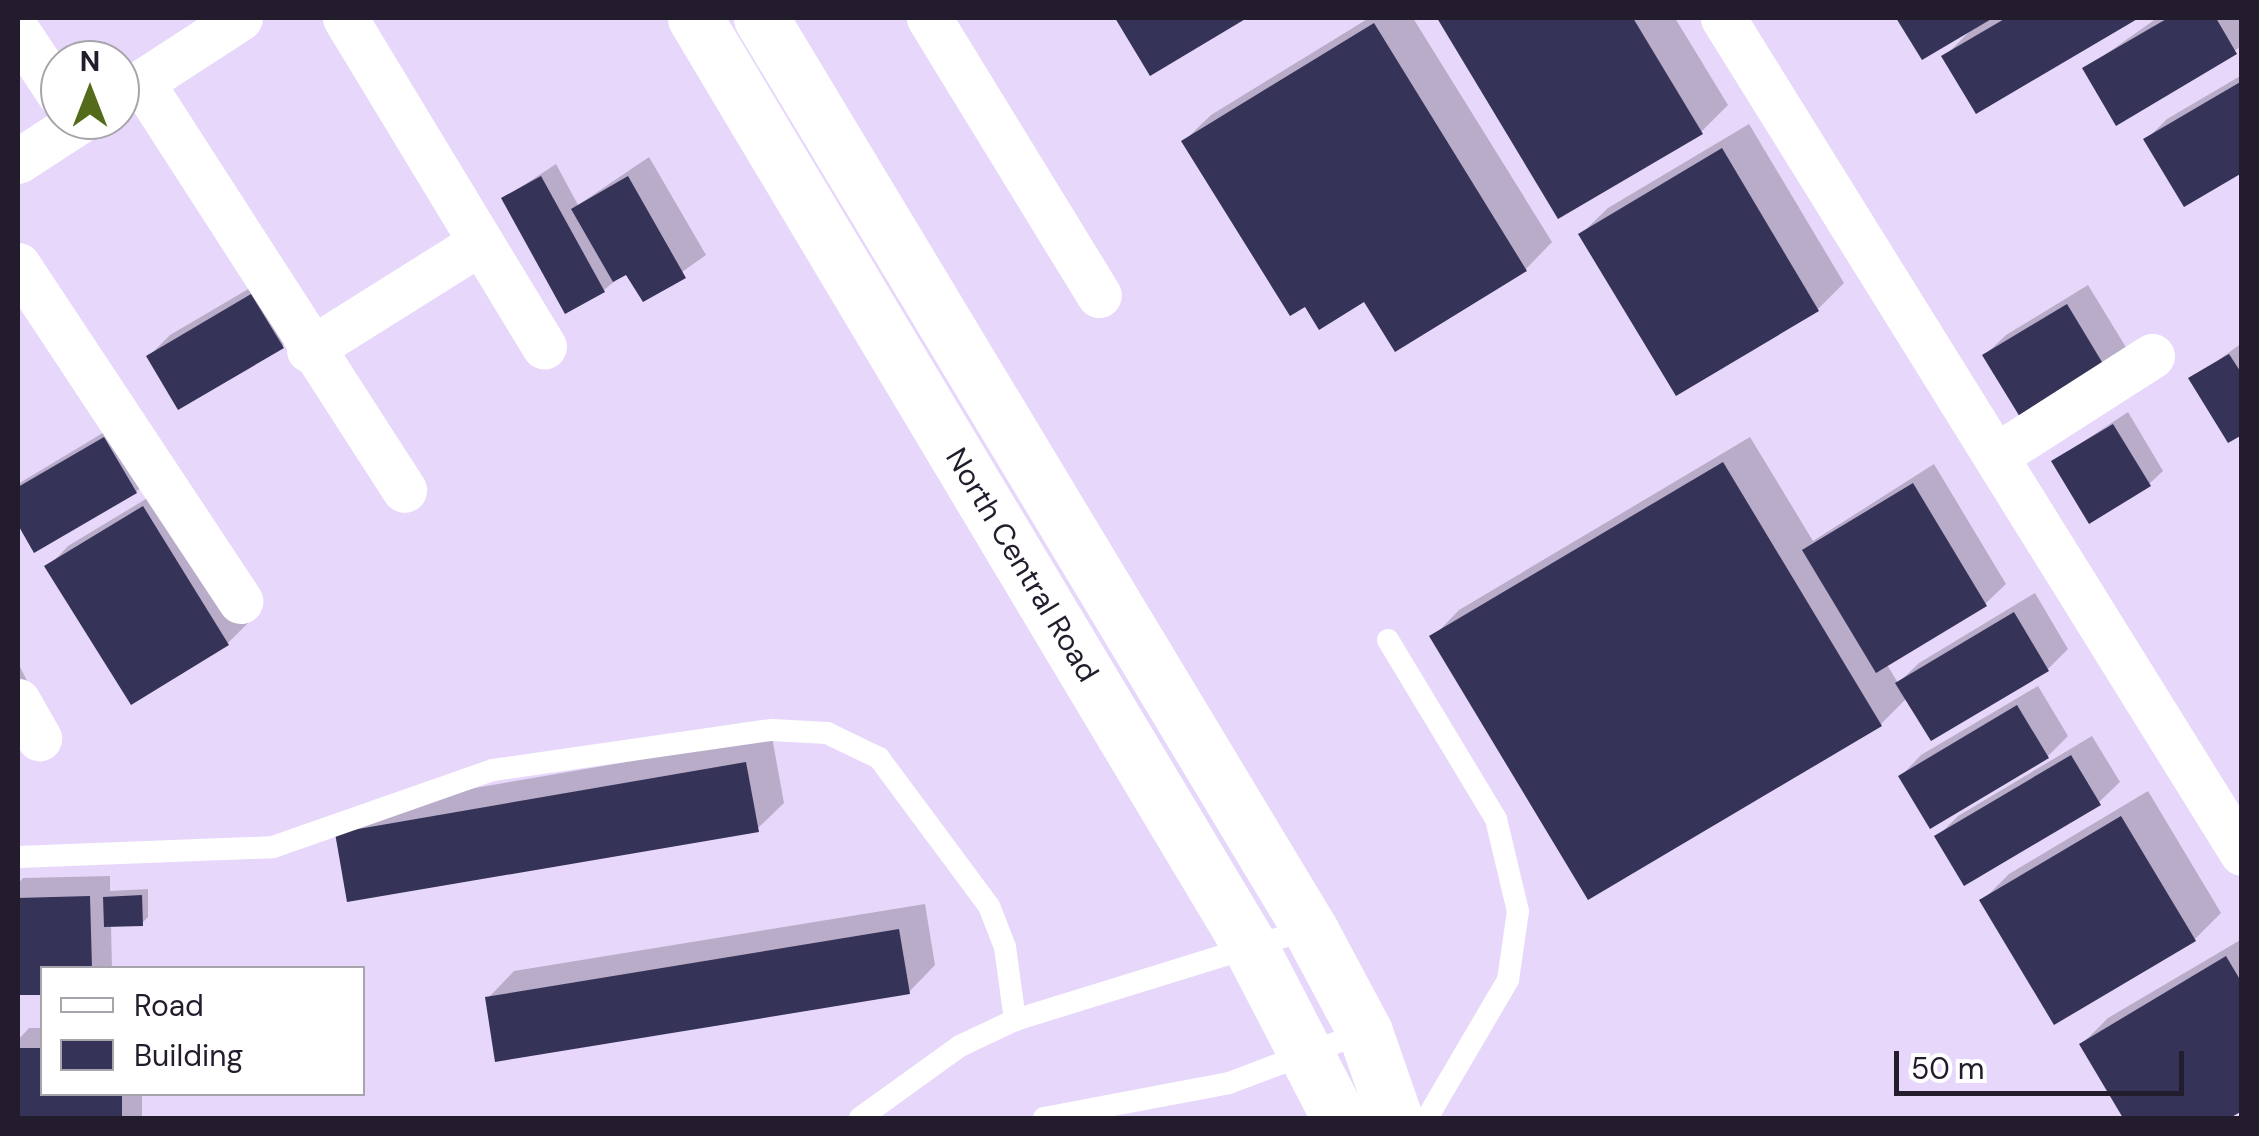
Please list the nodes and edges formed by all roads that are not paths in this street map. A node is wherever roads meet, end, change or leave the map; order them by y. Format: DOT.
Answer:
graph roads {
  1 [pos="240,18"];
  2 [pos="346,18"];
  3 [pos="695,18"];
  4 [pos="760,18"];
  5 [pos="929,18"];
  6 [pos="1723,18"];
  7 [pos="18,32"];
  8 [pos="40,64"];
  9 [pos="140,83"];
  10 [pos="140,102"];
  11 [pos="42,140"];
  12 [pos="18,160"];
  13 [pos="478,244"];
  14 [pos="18,265"];
  15 [pos="1099,294"];
  16 [pos="544,346"];
  17 [pos="309,350"];
  18 [pos="2152,356"];
  19 [pos="1997,456"];
  20 [pos="404,490"];
  21 [pos="240,601"];
  22 [pos="1388,640"];
  23 [pos="2242,853"];
  24 [pos="18,858"];
  25 [pos="1310,929"];
  26 [pos="1251,948"];
  27 [pos="1015,1020"];
  28 [pos="1365,1032"];
  29 [pos="1310,1057"];
  30 [pos="869,1116"];
  31 [pos="1044,1118"];
  32 [pos="1339,1118"];
  33 [pos="1395,1118"];
  34 [pos="1427,1118"];
  1 -- 9 [label="street"];
  2 -- 13 [label="street"];
  3 -- 26 [label="main road, North Central Road"];
  4 -- 25 [label="main road, North Central Road"];
  5 -- 15 [label="street"];
  6 -- 19 [label="street"];
  7 -- 8 [label="street"];
  10 -- 17 [label="street"];
  11 -- 12 [label="street"];
  13 -- 16 [label="street"];
  13 -- 17 [label="street"];
  14 -- 21 [label="street"];
  17 -- 20 [label="street"];
  18 -- 19 [label="street"];
  19 -- 23 [label="street"];
  22 -- 34 [label="lane"];
  24 -- 27 [label="lane"];
  25 -- 26 [label="lane"];
  25 -- 28 [label="main road, North Central Road"];
  26 -- 27 [label="lane"];
  26 -- 29 [label="main road, North Central Road"];
  27 -- 30 [label="lane"];
  28 -- 29 [label="lane"];
  28 -- 33 [label="main road, North Central Road"];
  29 -- 31 [label="lane"];
  29 -- 32 [label="main road, North Central Road"];
}
